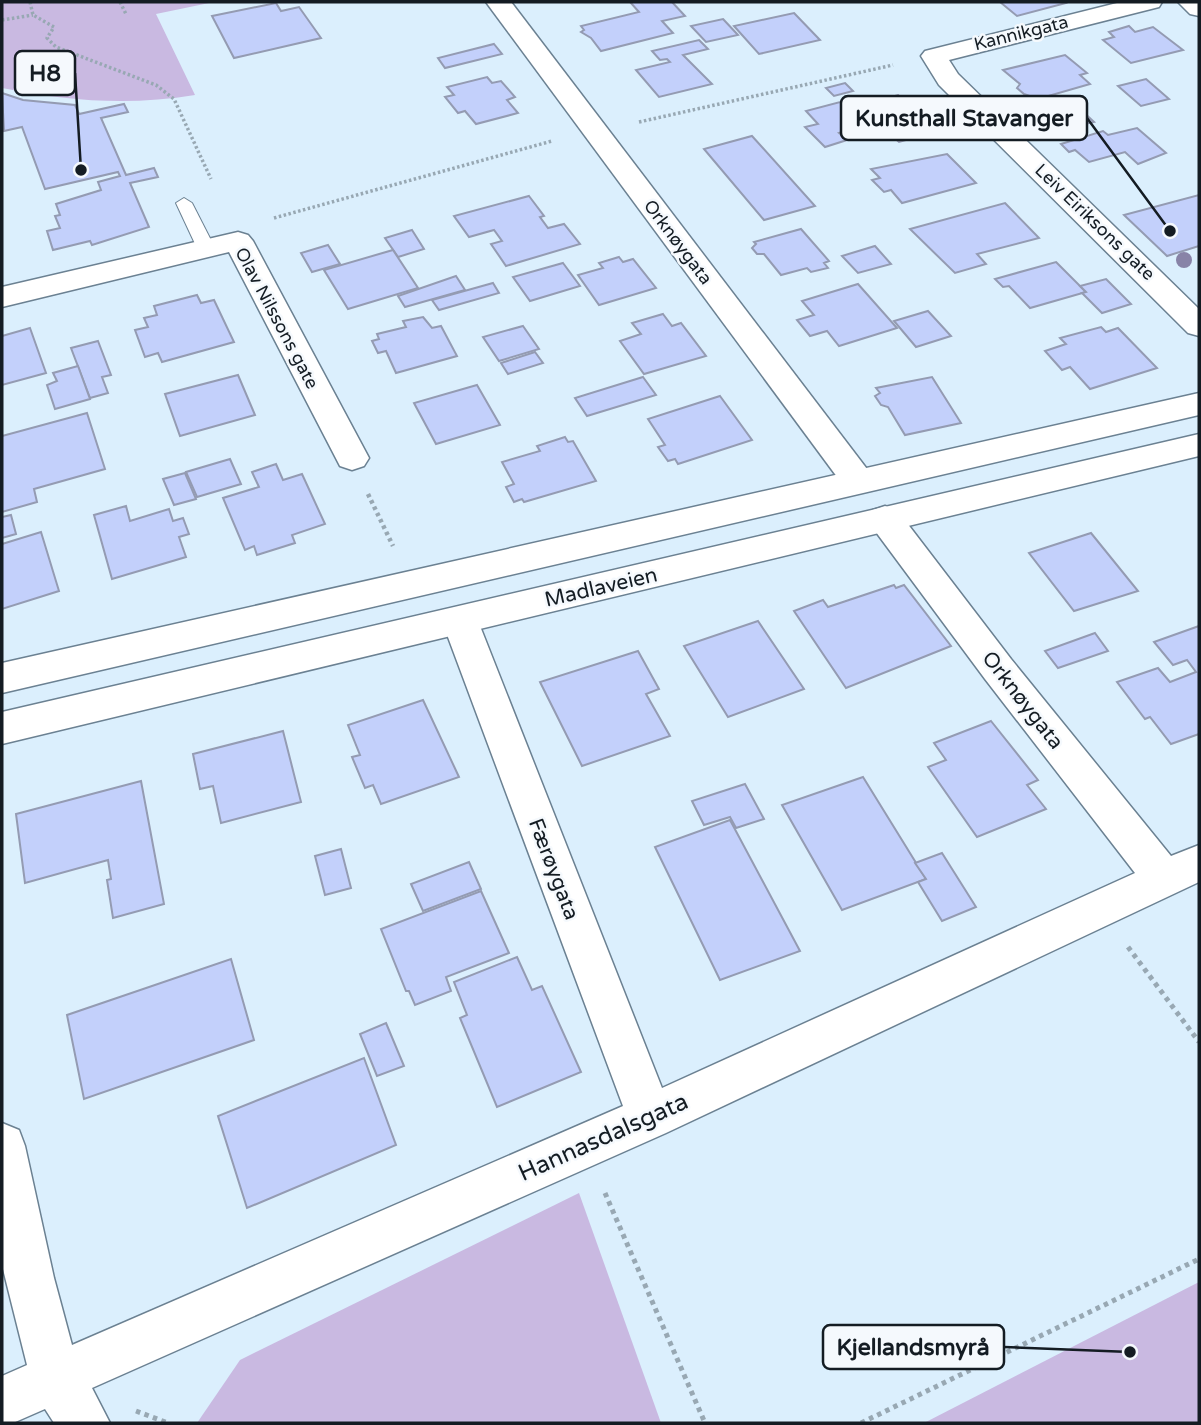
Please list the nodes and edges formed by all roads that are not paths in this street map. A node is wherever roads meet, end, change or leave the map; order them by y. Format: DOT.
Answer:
graph roads {
  1 [pos="498,2"];
  2 [pos="1150,2"];
  3 [pos="1191,2"];
  4 [pos="1199,9"];
  5 [pos="934,57"];
  6 [pos="184,203"];
  7 [pos="206,248"];
  8 [pos="2,297"];
  9 [pos="1199,326"];
  10 [pos="1199,404"];
  11 [pos="1199,445"];
  12 [pos="352,458"];
  13 [pos="858,481"];
  14 [pos="885,519"];
  15 [pos="460,621"];
  16 [pos="2,678"];
  17 [pos="2,728"];
  18 [pos="1182,871"];
  19 [pos="649,1117"];
  20 [pos="2,1146"];
  21 [pos="56,1379"];
  22 [pos="2,1402"];
  23 [pos="84,1423"];
  1 -- 13 [label="street, Orknøygata"];
  2 -- 5 [label="street, Kannikgata"];
  3 -- 4 [label="street"];
  5 -- 9 [label="street, Leiv Eiriksons gate"];
  6 -- 7 [label="lane"];
  7 -- 8 [label="street, Olav Nilssons gate"];
  7 -- 12 [label="street, Olav Nilssons gate"];
  10 -- 13 [label="street"];
  11 -- 14 [label="street, Madlaveien"];
  13 -- 16 [label="street"];
  14 -- 15 [label="street, Madlaveien"];
  14 -- 18 [label="street, Orknøygata"];
  15 -- 17 [label="street, Madlaveien"];
  15 -- 19 [label="street, Færøygata"];
  18 -- 19 [label="street, Hannasdalsgata"];
  19 -- 21 [label="street, Hannasdalsgata"];
  20 -- 21 [label="street"];
  21 -- 22 [label="street, Hannasdalsgata"];
  21 -- 23 [label="street"];
}
